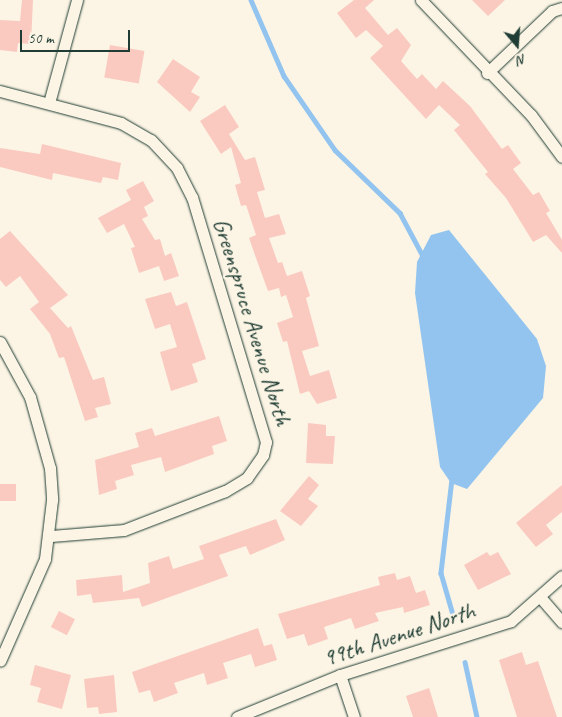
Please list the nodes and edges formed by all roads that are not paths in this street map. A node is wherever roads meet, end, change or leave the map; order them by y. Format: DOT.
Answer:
graph roads {
  1 [pos="77,0"];
  2 [pos="421,0"];
  3 [pos="562,8"];
  4 [pos="486,73"];
  5 [pos="0,91"];
  6 [pos="49,104"];
  7 [pos="562,157"];
  8 [pos="0,342"];
  9 [pos="51,536"];
  10 [pos="562,576"];
  11 [pos="541,598"];
  12 [pos="562,622"];
  13 [pos="0,661"];
  14 [pos="340,675"];
  15 [pos="237,717"];
  16 [pos="354,717"];
  1 -- 6 [label="street"];
  2 -- 4 [label="street"];
  3 -- 4 [label="street"];
  4 -- 7 [label="street"];
  5 -- 6 [label="street, Greenspruce Avenue North"];
  6 -- 9 [label="street, Greenspruce Avenue North"];
  8 -- 9 [label="street"];
  9 -- 13 [label="street"];
  10 -- 11 [label="street, 99th Avenue North"];
  11 -- 12 [label="street"];
  11 -- 14 [label="street, 99th Avenue North"];
  14 -- 15 [label="street, 99th Avenue North"];
  14 -- 16 [label="street"];
}
